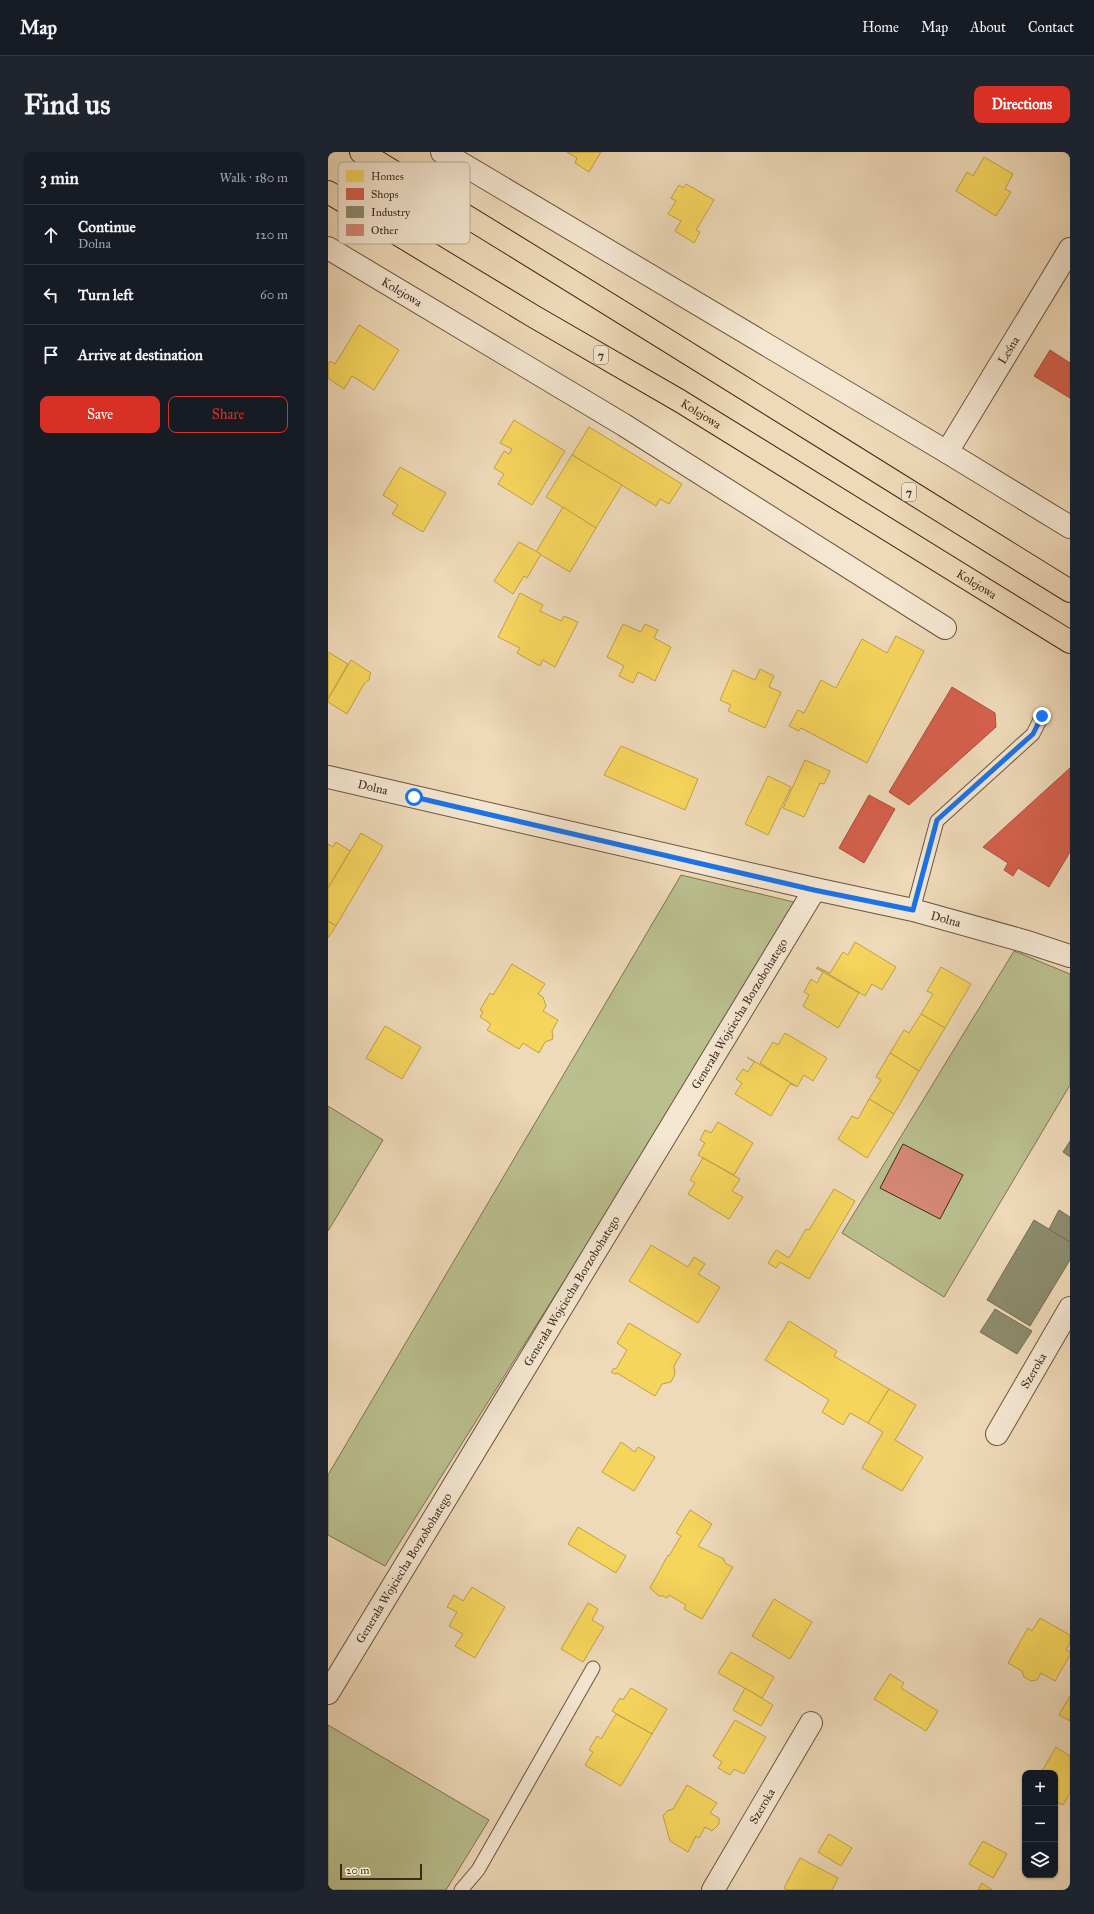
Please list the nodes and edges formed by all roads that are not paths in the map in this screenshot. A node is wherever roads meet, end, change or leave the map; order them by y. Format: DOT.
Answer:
graph roads {
  1 [pos="361,152"];
  2 [pos="442,152"];
  3 [pos="378,162"];
  4 [pos="459,162"];
  5 [pos="470,169"];
  6 [pos="328,192"];
  7 [pos="338,198"];
  8 [pos="470,218"];
  9 [pos="414,244"];
  10 [pos="328,248"];
  11 [pos="1070,250"];
  12 [pos="947,452"];
  13 [pos="1070,527"];
  14 [pos="1070,591"];
  15 [pos="945,628"];
  16 [pos="1070,642"];
  17 [pos="1042,716"];
  18 [pos="328,777"];
  19 [pos="814,890"];
  20 [pos="913,910"];
  21 [pos="1070,956"];
  22 [pos="1070,1308"];
  23 [pos="997,1434"];
  24 [pos="593,1668"];
  25 [pos="328,1693"];
  26 [pos="811,1723"];
  27 [pos="461,1890"];
  28 [pos="713,1890"];
  1 -- 3 [label="highway, 7"];
  2 -- 4 [label="street"];
  5 -- 12 [label="street"];
  6 -- 7 [label="highway, Kolejowa / 7"];
  8 -- 14 [label="highway, 7"];
  9 -- 16 [label="highway, Kolejowa / 7"];
  10 -- 15 [label="street, Kolejowa"];
  11 -- 12 [label="street, Leśna"];
  12 -- 13 [label="street"];
  17 -- 20 [label="lane"];
  18 -- 19 [label="street, Dolna"];
  19 -- 20 [label="street, Dolna"];
  19 -- 25 [label="street, Generała Wojciecha Borzobohatego"];
  20 -- 21 [label="street, Dolna"];
  22 -- 23 [label="street, Szeroka"];
  24 -- 27 [label="lane"];
  26 -- 28 [label="street, Szeroka"];
}
